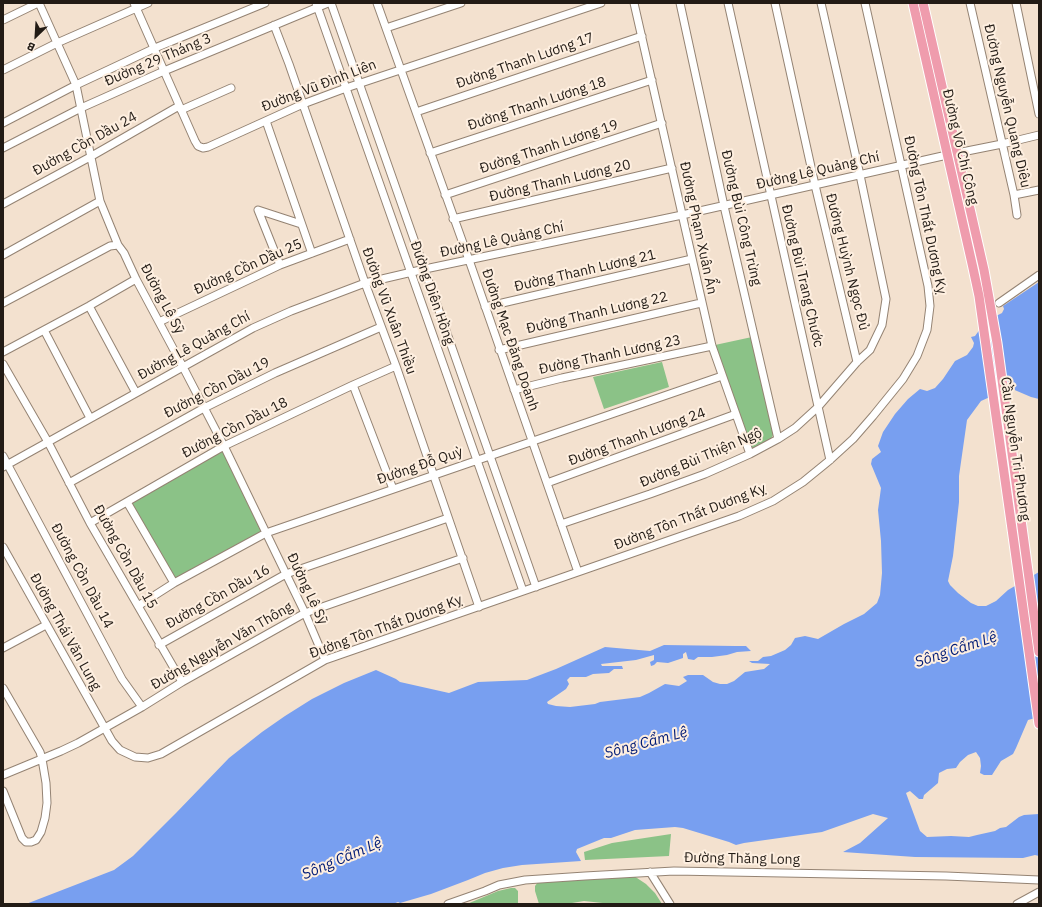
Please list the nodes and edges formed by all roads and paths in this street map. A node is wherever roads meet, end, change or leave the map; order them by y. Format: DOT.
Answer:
graph roads {
  1 [pos="38,3"];
  2 [pos="148,3"];
  3 [pos="265,3"];
  4 [pos="328,3"];
  5 [pos="331,3"];
  6 [pos="377,3"];
  7 [pos="461,3"];
  8 [pos="601,3"];
  9 [pos="634,3"];
  10 [pos="680,3"];
  11 [pos="728,3"];
  12 [pos="775,3"];
  13 [pos="821,3"];
  14 [pos="865,3"];
  15 [pos="913,3"];
  16 [pos="924,3"];
  17 [pos="970,3"];
  18 [pos="1016,3"];
  19 [pos="136,5"];
  20 [pos="316,5"];
  21 [pos="3,20"];
  22 [pos="274,25"];
  23 [pos="386,28"];
  24 [pos="642,36"];
  25 [pos="57,43"];
  26 [pos="155,48"];
  27 [pos="401,69"];
  28 [pos="3,70"];
  29 [pos="164,71"];
  30 [pos="652,80"];
  31 [pos="359,83"];
  32 [pos="76,85"];
  33 [pos="231,88"];
  34 [pos="346,88"];
  35 [pos="303,104"];
  36 [pos="81,108"];
  37 [pos="180,108"];
  38 [pos="416,112"];
  39 [pos="1039,114"];
  40 [pos="266,121"];
  41 [pos="3,123"];
  42 [pos="662,123"];
  43 [pos="1039,135"];
  44 [pos="1002,144"];
  45 [pos="3,148"];
  46 [pos="430,153"];
  47 [pos="957,153"];
  48 [pos="947,154"];
  49 [pos="90,157"];
  50 [pos="902,165"];
  51 [pos="672,168"];
  52 [pos="860,175"];
  53 [pos="815,185"];
  54 [pos="1039,190"];
  55 [pos="445,195"];
  56 [pos="771,195"];
  57 [pos="1014,195"];
  58 [pos="100,201"];
  59 [pos="3,204"];
  60 [pos="724,206"];
  61 [pos="682,215"];
  62 [pos="1017,215"];
  63 [pos="453,219"];
  64 [pos="301,224"];
  65 [pos="350,239"];
  66 [pos="118,245"];
  67 [pos="312,253"];
  68 [pos="3,255"];
  69 [pos="469,260"];
  70 [pos="692,260"];
  71 [pos="280,265"];
  72 [pos="424,269"];
  73 [pos="411,273"];
  74 [pos="1039,274"];
  75 [pos="136,279"];
  76 [pos="365,284"];
  77 [pos="988,295"];
  78 [pos="979,296"];
  79 [pos="3,303"];
  80 [pos="701,303"];
  81 [pos="999,303"];
  82 [pos="88,306"];
  83 [pos="484,307"];
  84 [pos="159,322"];
  85 [pos="381,327"];
  86 [pos="44,330"];
  87 [pos="712,346"];
  88 [pos="499,350"];
  89 [pos="3,352"];
  90 [pos="857,362"];
  91 [pos="3,364"];
  92 [pos="396,366"];
  93 [pos="183,367"];
  94 [pos="722,376"];
  95 [pos="353,384"];
  96 [pos="514,390"];
  97 [pos="136,393"];
  98 [pos="818,407"];
  99 [pos="204,408"];
  100 [pos="736,414"];
  101 [pos="90,418"];
  102 [pos="778,439"];
  103 [pos="532,440"];
  104 [pos="48,442"];
  105 [pos="224,446"];
  106 [pos="750,454"];
  107 [pos="3,456"];
  108 [pos="490,456"];
  109 [pos="477,460"];
  110 [pos="830,460"];
  111 [pos="5,465"];
  112 [pos="433,475"];
  113 [pos="69,483"];
  114 [pos="547,483"];
  115 [pos="393,489"];
  116 [pos="127,502"];
  117 [pos="448,518"];
  118 [pos="90,523"];
  119 [pos="561,524"];
  120 [pos="266,533"];
  121 [pos="3,548"];
  122 [pos="463,558"];
  123 [pos="578,572"];
  124 [pos="286,574"];
  125 [pos="174,583"];
  126 [pos="536,587"];
  127 [pos="523,591"];
  128 [pos="138,606"];
  129 [pos="479,607"];
  130 [pos="305,613"];
  131 [pos="46,624"];
  132 [pos="160,645"];
  133 [pos="3,648"];
  134 [pos="1039,652"];
  135 [pos="325,660"];
  136 [pos="182,682"];
  137 [pos="3,688"];
  138 [pos="142,707"];
  139 [pos="1039,724"];
  140 [pos="104,728"];
  141 [pos="42,759"];
  142 [pos="3,775"];
  143 [pos="3,791"];
  144 [pos="650,872"];
  145 [pos="1039,880"];
  146 [pos="1039,892"];
  147 [pos="448,904"];
  148 [pos="670,904"];
  149 [pos="1017,904"];
  1 -- 21 [label="street"];
  1 -- 25 [label="street, Đường Lê Sỹ"];
  2 -- 19 [label="street"];
  3 -- 26 [label="street, Đường 29 Tháng 3"];
  4 -- 20 [label="street, Đường 29 Tháng 3"];
  5 -- 31 [label="street, Đường Diên Hồng"];
  6 -- 23 [label="street, Đường Mạc Đăng Doanh"];
  7 -- 23 [label="street"];
  8 -- 27 [label="street, Đường Vũ Đình Liên"];
  9 -- 24 [label="street, Đường Phạm Xuân Ẩn"];
  10 -- 60 [label="street, Đường Bùi Công Trừng"];
  11 -- 56 [label="street, Đường Bùi Trang Chước"];
  12 -- 53 [label="street, Đường Huỳnh Ngọc Đủ"];
  13 -- 52 [label="street, Đường Bùi Thiện Ngộ"];
  14 -- 50 [label="street, Đường Tôn Thất Dương Kỵ"];
  15 -- 48 [label="main road, Đường Võ Chí Công"];
  16 -- 47 [label="main road, Đường Võ Chí Công"];
  17 -- 44 [label="street, Đường Nguyễn Quang Diêu"];
  18 -- 39 [label="street"];
  19 -- 25 [label="street"];
  19 -- 26 [label="street, Đường Vũ Đình Liên"];
  20 -- 22 [label="street, Đường 29 Tháng 3"];
  20 -- 34 [label="street, Đường Diên Hồng"];
  22 -- 29 [label="street, Đường 29 Tháng 3"];
  22 -- 35 [label="street, Đường Vũ Xuân Thiều"];
  23 -- 27 [label="street, Đường Mạc Đăng Doanh"];
  24 -- 30 [label="street, Đường Phạm Xuân Ẩn"];
  24 -- 38 [label="street, Đường Thanh Lương 17"];
  25 -- 28 [label="street"];
  25 -- 32 [label="street, Đường Lê Sỹ"];
  26 -- 29 [label="street, Đường Vũ Đình Liên"];
  26 -- 32 [label="street, Đường 29 Tháng 3"];
  27 -- 31 [label="street, Đường Vũ Đình Liên"];
  27 -- 38 [label="street, Đường Mạc Đăng Doanh"];
  29 -- 36 [label="street, Đường 29 Tháng 3"];
  29 -- 37 [label="street, Đường Vũ Đình Liên"];
  30 -- 42 [label="street, Đường Phạm Xuân Ẩn"];
  30 -- 46 [label="street, Đường Thanh Lương 18"];
  31 -- 34 [label="street, Đường Vũ Đình Liên"];
  31 -- 72 [label="street, Đường Diên Hồng"];
  32 -- 36 [label="street, Đường Lê Sỹ"];
  32 -- 41 [label="street, Đường 29 Tháng 3"];
  33 -- 37 [label="street, Đường Cồn Dầu 24"];
  34 -- 35 [label="street, Đường Vũ Đình Liên"];
  34 -- 73 [label="street, Đường Diên Hồng"];
  35 -- 40 [label="street, Đường Vũ Đình Liên"];
  35 -- 65 [label="street, Đường Vũ Xuân Thiều"];
  36 -- 45 [label="street, Đường 29 Tháng 3"];
  36 -- 49 [label="street, Đường Lê Sỹ"];
  37 -- 40 [label="street, Đường Vũ Đình Liên"];
  37 -- 49 [label="street, Đường Cồn Dầu 24"];
  38 -- 46 [label="street, Đường Mạc Đăng Doanh"];
  40 -- 64 [label="street"];
  42 -- 51 [label="street, Đường Phạm Xuân Ẩn"];
  42 -- 55 [label="street, Đường Thanh Lương 19"];
  43 -- 44 [label="street, Đường Lê Quảng Chí"];
  44 -- 47 [label="street, Đường Lê Quảng Chí"];
  44 -- 57 [label="street, Đường Nguyễn Quang Diêu"];
  46 -- 55 [label="street, Đường Mạc Đăng Doanh"];
  47 -- 48 [label="street, Đường Lê Quảng Chí"];
  47 -- 77 [label="main road, Đường Võ Chí Công"];
  48 -- 50 [label="street, Đường Lê Quảng Chí"];
  48 -- 78 [label="main road, Đường Võ Chí Công"];
  49 -- 58 [label="street, Đường Lê Sỹ"];
  49 -- 59 [label="street, Đường Cồn Dầu 24"];
  50 -- 52 [label="street, Đường Lê Quảng Chí"];
  50 -- 110 [label="street, Đường Tôn Thất Dương Kỵ"];
  51 -- 61 [label="street, Đường Phạm Xuân Ẩn"];
  51 -- 63 [label="street, Đường Thanh Lương 20"];
  52 -- 53 [label="street, Đường Lê Quảng Chí"];
  52 -- 90 [label="street, Đường Bùi Thiện Ngộ"];
  53 -- 56 [label="street, Đường Lê Quảng Chí"];
  53 -- 90 [label="street, Đường Huỳnh Ngọc Đủ"];
  54 -- 57 [label="street"];
  55 -- 63 [label="street, Đường Mạc Đăng Doanh"];
  56 -- 60 [label="street, Đường Lê Quảng Chí"];
  56 -- 98 [label="street, Đường Bùi Trang Chước"];
  57 -- 62 [label="street, Đường Nguyễn Quang Diêu"];
  58 -- 66 [label="street, Đường Lê Sỹ"];
  58 -- 68 [label="street"];
  60 -- 61 [label="street, Đường Lê Quảng Chí"];
  60 -- 102 [label="street, Đường Bùi Công Trừng"];
  61 -- 69 [label="street, Đường Lê Quảng Chí"];
  61 -- 70 [label="street, Đường Phạm Xuân Ẩn"];
  63 -- 69 [label="street, Đường Mạc Đăng Doanh"];
  64 -- 67 [label="street"];
  64 -- 71 [label="street"];
  65 -- 67 [label="street, Đường Cồn Dầu 25"];
  65 -- 76 [label="street, Đường Vũ Xuân Thiều"];
  66 -- 75 [label="street, Đường Lê Sỹ"];
  66 -- 79 [label="street"];
  67 -- 71 [label="street, Đường Cồn Dầu 25"];
  69 -- 72 [label="street, Đường Lê Quảng Chí"];
  69 -- 83 [label="street, Đường Mạc Đăng Doanh"];
  70 -- 80 [label="street, Đường Phạm Xuân Ẩn"];
  70 -- 83 [label="street, Đường Thanh Lương 21"];
  71 -- 84 [label="street, Đường Cồn Dầu 25"];
  72 -- 73 [label="street, Đường Lê Quảng Chí"];
  72 -- 108 [label="street, Đường Diên Hồng"];
  73 -- 76 [label="street, Đường Lê Quảng Chí"];
  73 -- 109 [label="street, Đường Diên Hồng"];
  74 -- 81 [label="street"];
  75 -- 82 [label="street"];
  75 -- 84 [label="street, Đường Lê Sỹ"];
  76 -- 85 [label="street, Đường Vũ Xuân Thiều"];
  76 -- 93 [label="street, Đường Lê Quảng Chí"];
  77 -- 134 [label="main road, Cầu Nguyễn Tri Phương"];
  78 -- 139 [label="main road, Cầu Nguyễn Tri Phương"];
  80 -- 87 [label="street, Đường Phạm Xuân Ẩn"];
  80 -- 88 [label="street, Đường Thanh Lương 22"];
  82 -- 86 [label="street"];
  82 -- 97 [label="street"];
  83 -- 88 [label="street, Đường Mạc Đăng Doanh"];
  84 -- 93 [label="street, Đường Lê Sỹ"];
  85 -- 92 [label="street, Đường Vũ Xuân Thiều"];
  85 -- 99 [label="street, Đường Cồn Dầu 19"];
  86 -- 89 [label="street"];
  86 -- 101 [label="street"];
  87 -- 94 [label="street, Đường Phạm Xuân Ẩn"];
  87 -- 96 [label="street, Đường Thanh Lương 23"];
  88 -- 96 [label="street, Đường Mạc Đăng Doanh"];
  90 -- 98 [label="street, Đường Bùi Thiện Ngộ"];
  91 -- 104 [label="street, Đường Cồn Dầu 15"];
  92 -- 95 [label="street, Đường Cồn Dầu 18"];
  92 -- 112 [label="street, Đường Vũ Xuân Thiều"];
  93 -- 97 [label="street, Đường Lê Quảng Chí"];
  93 -- 99 [label="street, Đường Lê Sỹ"];
  94 -- 100 [label="street, Đường Phạm Xuân Ẩn"];
  94 -- 103 [label="street, Đường Đỗ Quỳ"];
  95 -- 105 [label="street, Đường Cồn Dầu 18"];
  95 -- 115 [label="street"];
  96 -- 103 [label="street, Đường Mạc Đăng Doanh"];
  97 -- 101 [label="street, Đường Lê Quảng Chí"];
  98 -- 102 [label="street, Đường Bùi Thiện Ngộ"];
  98 -- 110 [label="street, Đường Bùi Trang Chước"];
  99 -- 105 [label="street, Đường Lê Sỹ"];
  99 -- 113 [label="street, Đường Cồn Dầu 19"];
  100 -- 106 [label="street, Đường Phạm Xuân Ẩn"];
  100 -- 114 [label="street, Đường Thanh Lương 24"];
  101 -- 104 [label="street, Đường Lê Quảng Chí"];
  102 -- 106 [label="street, Đường Bùi Thiện Ngộ"];
  103 -- 108 [label="street, Đường Đỗ Quỳ"];
  103 -- 114 [label="street, Đường Mạc Đăng Doanh"];
  104 -- 111 [label="street, Đường Lê Quảng Chí"];
  104 -- 113 [label="street, Đường Cồn Dầu 15"];
  105 -- 116 [label="street, Đường Cồn Dầu 18"];
  105 -- 120 [label="street, Đường Lê Sỹ"];
  106 -- 119 [label="street, Đường Bùi Thiện Ngộ"];
  107 -- 111 [label="street, Đường Cồn Dầu 14"];
  108 -- 109 [label="street, Đường Đỗ Quỳ"];
  108 -- 126 [label="street, Đường Diên Hồng"];
  109 -- 112 [label="street, Đường Đỗ Quỳ"];
  109 -- 127 [label="street, Đường Diên Hồng"];
  110 -- 123 [label="street, Đường Tôn Thất Dương Kỵ"];
  111 -- 138 [label="street, Đường Cồn Dầu 14"];
  112 -- 115 [label="street, Đường Đỗ Quỳ"];
  112 -- 117 [label="street, Đường Vũ Xuân Thiều"];
  113 -- 118 [label="street, Đường Cồn Dầu 15"];
  114 -- 119 [label="street, Đường Mạc Đăng Doanh"];
  115 -- 120 [label="street, Đường Đỗ Quỳ"];
  116 -- 118 [label="street, Đường Cồn Dầu 18"];
  116 -- 125 [label="street"];
  117 -- 122 [label="street, Đường Vũ Xuân Thiều"];
  117 -- 124 [label="street, Đường Cồn Dầu 16"];
  118 -- 128 [label="street, Đường Cồn Dầu 15"];
  119 -- 123 [label="street, Đường Mạc Đăng Doanh"];
  120 -- 124 [label="street, Đường Lê Sỹ"];
  120 -- 125 [label="street, Đường Đỗ Quỳ"];
  121 -- 131 [label="street, Đường Thái Văn Lung"];
  122 -- 129 [label="street, Đường Vũ Xuân Thiều"];
  122 -- 130 [label="street, Đường Nguyễn Văn Thông"];
  123 -- 126 [label="street, Đường Tôn Thất Dương Kỵ"];
  124 -- 130 [label="street, Đường Lê Sỹ"];
  124 -- 132 [label="street, Đường Cồn Dầu 16"];
  125 -- 128 [label="street, Đường Đỗ Quỳ"];
  126 -- 127 [label="street, Đường Tôn Thất Dương Kỵ"];
  127 -- 129 [label="street, Đường Tôn Thất Dương Kỵ"];
  128 -- 132 [label="street, Đường Cồn Dầu 15"];
  129 -- 135 [label="street, Đường Tôn Thất Dương Kỵ"];
  130 -- 135 [label="street, Đường Lê Sỹ"];
  130 -- 136 [label="street, Đường Nguyễn Văn Thông"];
  131 -- 133 [label="street"];
  131 -- 140 [label="street, Đường Thái Văn Lung"];
  132 -- 136 [label="street, Đường Cồn Dầu 15"];
  135 -- 140 [label="street, Đường Tôn Thất Dương Kỵ"];
  136 -- 138 [label="street, Đường Nguyễn Văn Thông"];
  137 -- 141 [label="street"];
  138 -- 140 [label="street, Đường Nguyễn Văn Thông"];
  140 -- 141 [label="street, Đường Nguyễn Văn Thông"];
  141 -- 142 [label="street, Đường Nguyễn Văn Thông"];
  141 -- 143 [label="street"];
  144 -- 145 [label="street, Đường Thăng Long"];
  144 -- 147 [label="street, Đường Thăng Long"];
  144 -- 148 [label="street"];
  146 -- 149 [label="street"];
}
